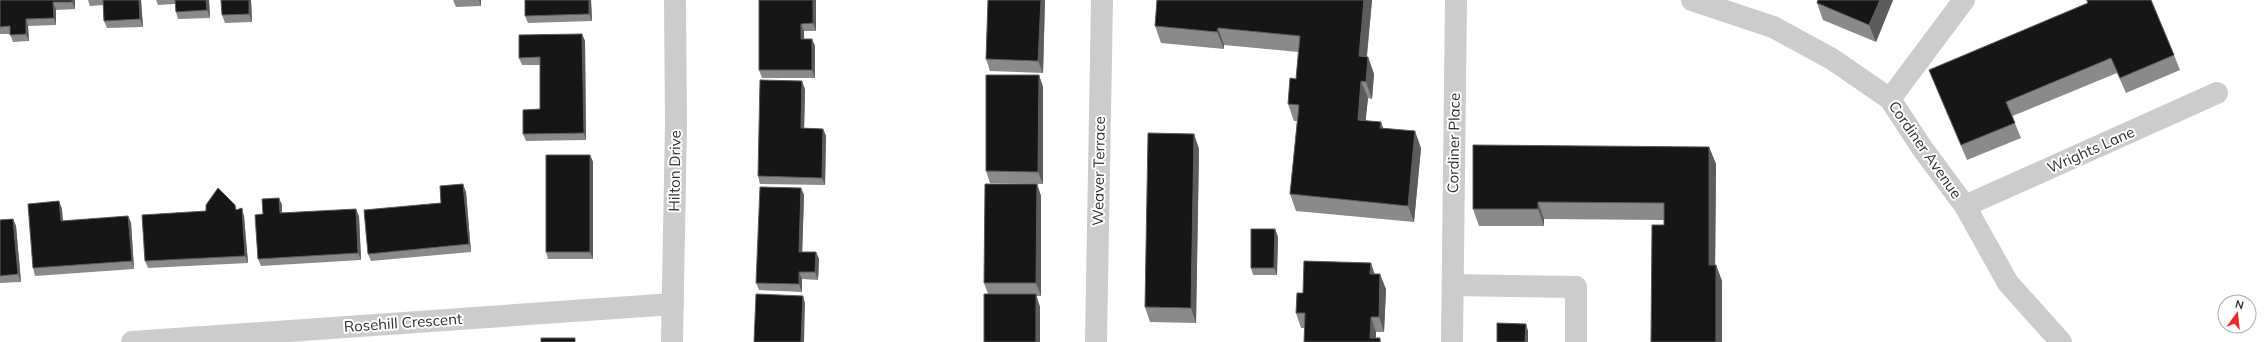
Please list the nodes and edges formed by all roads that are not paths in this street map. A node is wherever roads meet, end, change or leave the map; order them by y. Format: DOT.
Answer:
graph roads {
  1 [pos="676,0"];
  2 [pos="1102,0"];
  3 [pos="1456,0"];
  4 [pos="1692,0"];
  5 [pos="1964,0"];
  6 [pos="2217,93"];
  7 [pos="1890,99"];
  8 [pos="1965,206"];
  9 [pos="1453,285"];
  10 [pos="673,304"];
  11 [pos="212,339"];
  12 [pos="132,342"];
  13 [pos="672,342"];
  14 [pos="1096,342"];
  15 [pos="1452,342"];
  16 [pos="1576,342"];
  17 [pos="2061,342"];
  1 -- 10 [label="street, Hilton Drive"];
  2 -- 14 [label="street, Weaver Terrace"];
  3 -- 9 [label="street, Cordiner Place"];
  4 -- 7 [label="street, Cordiner Avenue"];
  5 -- 7 [label="street"];
  6 -- 8 [label="street, Wrights Lane"];
  7 -- 8 [label="street, Cordiner Avenue"];
  8 -- 17 [label="street, Cordiner Avenue"];
  9 -- 15 [label="street, Cordiner Place"];
  9 -- 16 [label="street"];
  10 -- 11 [label="street, Rosehill Crescent"];
  10 -- 13 [label="street, Hilton Drive"];
  11 -- 12 [label="street, Rosehill Crescent"];
}
